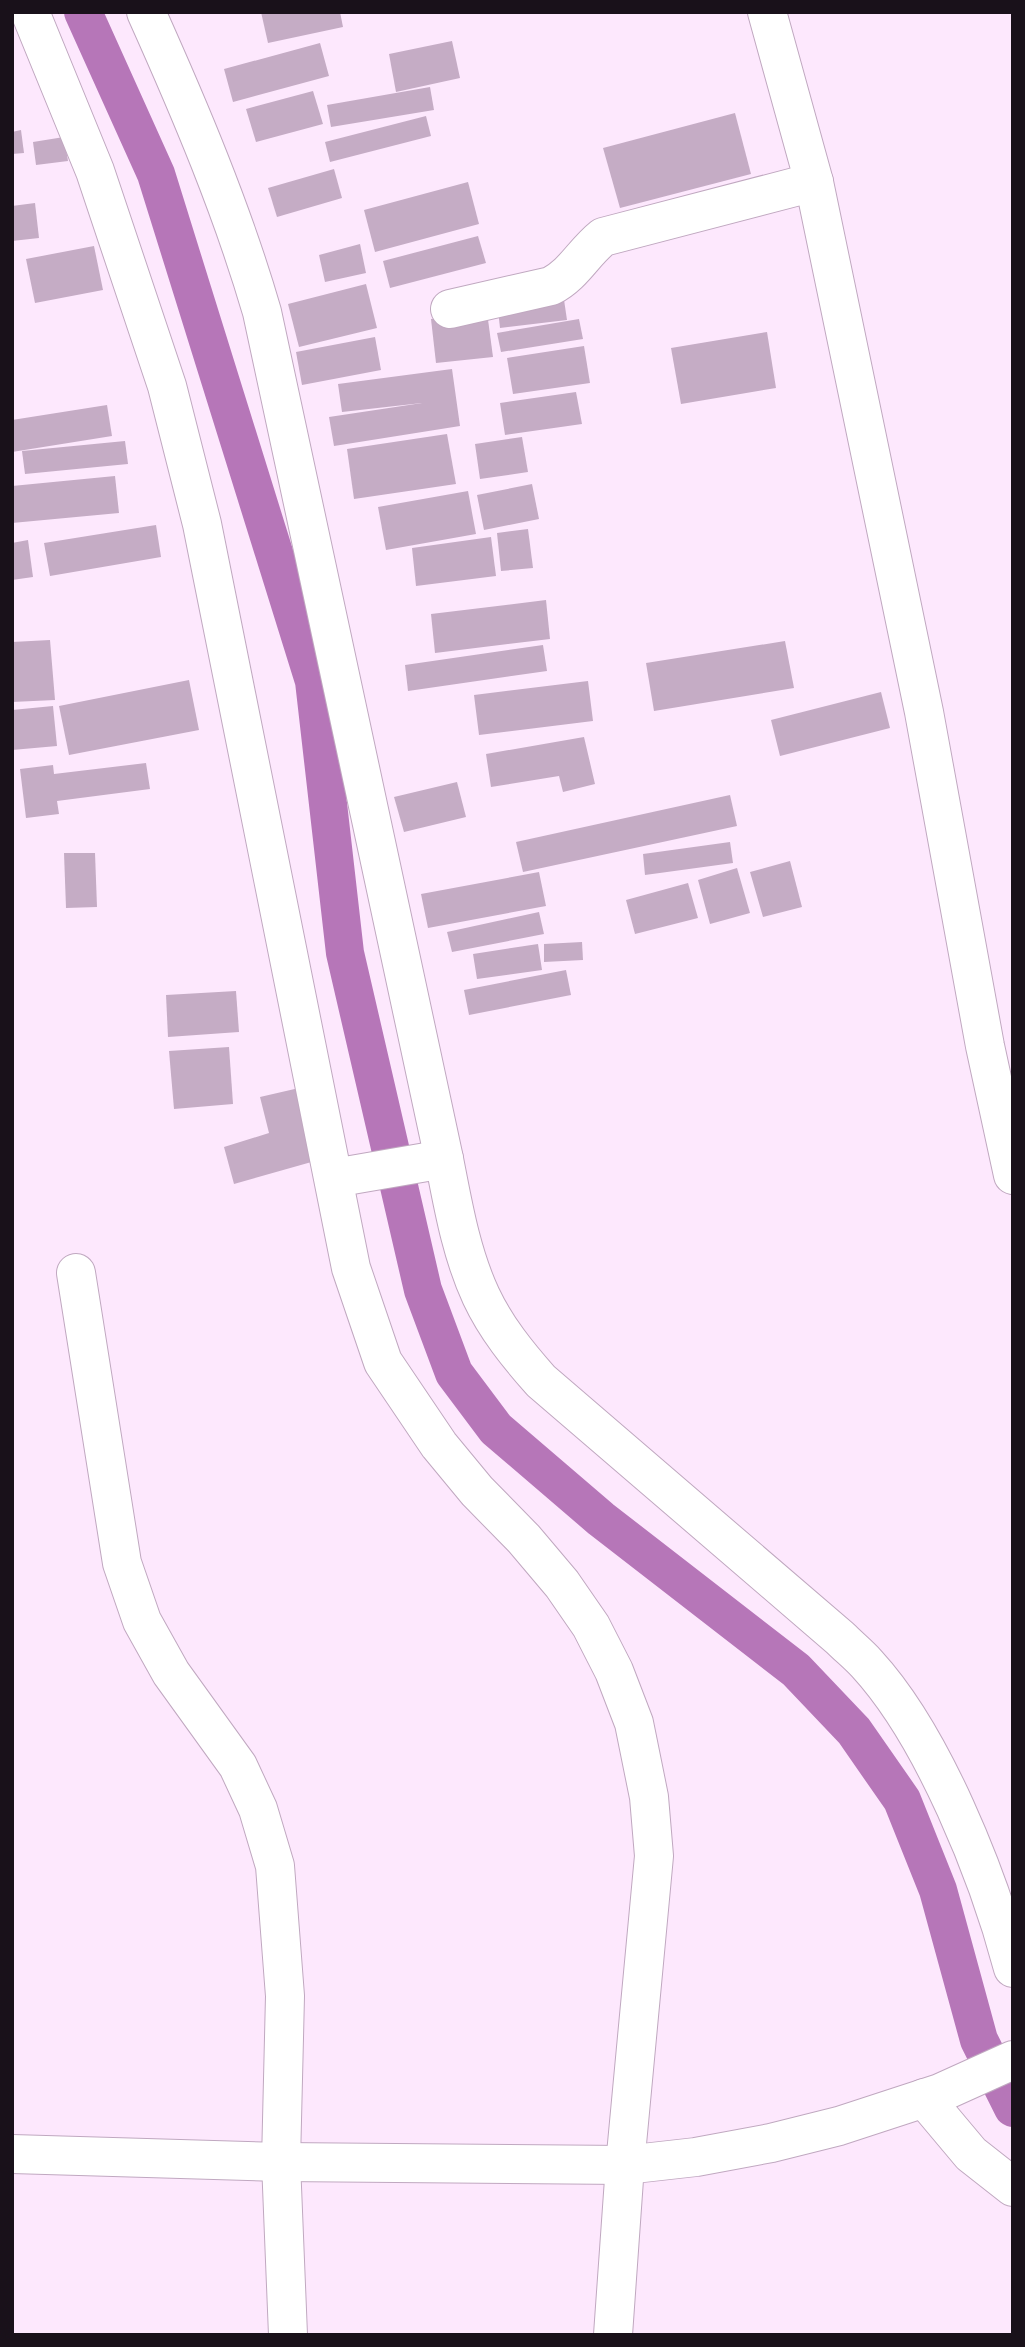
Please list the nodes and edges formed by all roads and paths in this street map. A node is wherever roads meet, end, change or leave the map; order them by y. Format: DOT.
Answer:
graph roads {
  1 [pos="146,12"];
  2 [pos="767,12"];
  3 [pos="29,35"];
  4 [pos="814,182"];
  5 [pos="450,309"];
  6 [pos="437,1160"];
  7 [pos="347,1175"];
  8 [pos="1013,1175"];
  9 [pos="76,1273"];
  10 [pos="1013,1968"];
  11 [pos="1013,2060"];
  12 [pos="932,2096"];
  13 [pos="12,2154"];
  14 [pos="268,2161"];
  15 [pos="625,2165"];
  16 [pos="1013,2187"];
  17 [pos="288,2335"];
  18 [pos="613,2335"];
  1 -- 6 [label="street"];
  2 -- 4 [label="street"];
  3 -- 7 [label="street"];
  4 -- 5 [label="street"];
  4 -- 8 [label="street"];
  6 -- 7 [label="street"];
  6 -- 10 [label="street"];
  7 -- 15 [label="street"];
  9 -- 14 [label="street"];
  11 -- 12 [label="street"];
  12 -- 15 [label="street"];
  12 -- 16 [label="street"];
  13 -- 14 [label="street"];
  14 -- 15 [label="street"];
  14 -- 17 [label="street"];
  15 -- 18 [label="street"];
}
